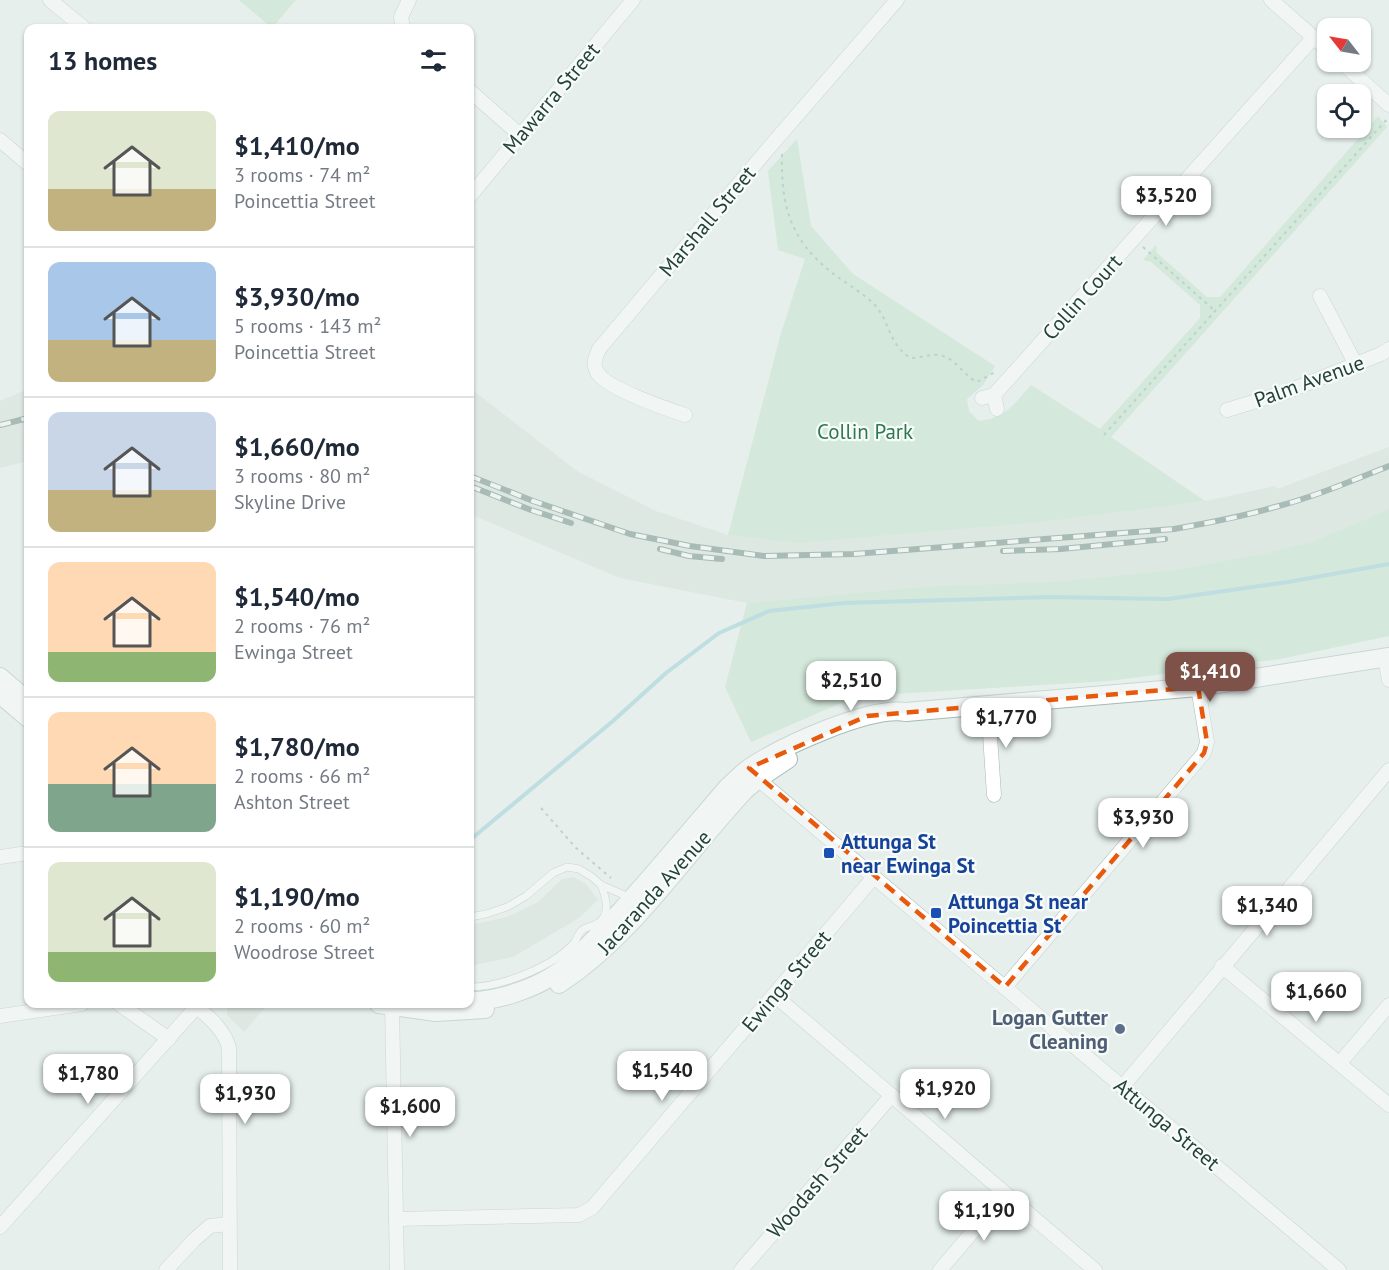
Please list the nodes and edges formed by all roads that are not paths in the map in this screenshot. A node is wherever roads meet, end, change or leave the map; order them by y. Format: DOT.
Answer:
graph roads {
  1 [pos="50,0"];
  2 [pos="409,0"];
  3 [pos="633,0"];
  4 [pos="897,0"];
  5 [pos="1271,0"];
  6 [pos="79,24"];
  7 [pos="402,24"];
  8 [pos="1314,37"];
  9 [pos="1317,40"];
  10 [pos="1353,72"];
  11 [pos="474,95"];
  12 [pos="1388,101"];
  13 [pos="520,135"];
  14 [pos="0,140"];
  15 [pos="24,161"];
  16 [pos="474,191"];
  17 [pos="1320,296"];
  18 [pos="1389,349"];
  19 [pos="1355,363"];
  20 [pos="991,401"];
  21 [pos="1227,410"];
  22 [pos="685,415"];
  23 [pos="1387,658"];
  24 [pos="0,677"];
  25 [pos="1389,680"];
  26 [pos="1198,687"];
  27 [pos="0,693"];
  28 [pos="24,698"];
  29 [pos="988,705"];
  30 [pos="24,714"];
  31 [pos="1389,770"];
  32 [pos="754,773"];
  33 [pos="994,795"];
  34 [pos="24,854"];
  35 [pos="688,856"];
  36 [pos="0,857"];
  37 [pos="874,877"];
  38 [pos="601,885"];
  39 [pos="632,899"];
  40 [pos="474,916"];
  41 [pos="602,926"];
  42 [pos="1222,966"];
  43 [pos="474,986"];
  44 [pos="1005,987"];
  45 [pos="774,995"];
  46 [pos="474,1000"];
  47 [pos="1389,1005"];
  48 [pos="55,1008"];
  49 [pos="125,1008"];
  50 [pos="195,1008"];
  51 [pos="201,1008"];
  52 [pos="387,1008"];
  53 [pos="412,1008"];
  54 [pos="0,1016"];
  55 [pos="168,1039"];
  56 [pos="1340,1063"];
  57 [pos="1123,1086"];
  58 [pos="892,1095"];
  59 [pos="1389,1105"];
  60 [pos="1005,1194"];
  61 [pos="396,1219"];
  62 [pos="228,1224"];
  63 [pos="0,1227"];
  64 [pos="166,1270"];
  65 [pos="230,1270"];
  66 [pos="397,1270"];
  67 [pos="741,1270"];
  68 [pos="940,1270"];
  69 [pos="1095,1270"];
  70 [pos="1339,1270"];
  1 -- 6 [label="street"];
  2 -- 7 [label="street"];
  3 -- 13 [label="street, Mawarra Street"];
  4 -- 22 [label="street, Marshall Street"];
  5 -- 8 [label="street"];
  8 -- 9 [label="street"];
  8 -- 20 [label="street, Collin Court"];
  10 -- 12 [label="street"];
  11 -- 13 [label="street"];
  13 -- 16 [label="street, Mawarra Street"];
  14 -- 15 [label="street"];
  17 -- 19 [label="street"];
  18 -- 19 [label="street, Palm Avenue"];
  19 -- 21 [label="street, Palm Avenue"];
  23 -- 25 [label="street"];
  23 -- 26 [label="street, Jacaranda Avenue"];
  24 -- 28 [label="street"];
  26 -- 29 [label="street, Jacaranda Avenue"];
  26 -- 44 [label="street"];
  27 -- 30 [label="street"];
  29 -- 32 [label="street, Jacaranda Avenue"];
  29 -- 33 [label="street"];
  31 -- 42 [label="street"];
  32 -- 35 [label="street, Jacaranda Avenue"];
  32 -- 37 [label="street, Attunga Street"];
  32 -- 39 [label="street, Jacaranda Avenue"];
  34 -- 36 [label="street"];
  35 -- 39 [label="lane"];
  35 -- 53 [label="street, Jacaranda Avenue"];
  37 -- 44 [label="street, Attunga Street"];
  37 -- 45 [label="street, Ewinga Street"];
  38 -- 39 [label="lane"];
  38 -- 40 [label="lane"];
  38 -- 41 [label="lane"];
  39 -- 41 [label="street, Jacaranda Avenue"];
  41 -- 43 [label="lane"];
  41 -- 46 [label="street, Jacaranda Avenue"];
  42 -- 56 [label="street"];
  42 -- 57 [label="street"];
  44 -- 57 [label="street, Attunga Street"];
  45 -- 58 [label="street"];
  45 -- 61 [label="street, Ewinga Street"];
  47 -- 56 [label="street"];
  48 -- 54 [label="street"];
  49 -- 55 [label="street"];
  50 -- 55 [label="street"];
  51 -- 62 [label="street"];
  52 -- 61 [label="street"];
  55 -- 63 [label="street"];
  56 -- 59 [label="street"];
  57 -- 70 [label="street, Attunga Street"];
  58 -- 60 [label="street"];
  58 -- 67 [label="street, Woodash Street"];
  60 -- 68 [label="street"];
  60 -- 69 [label="street"];
  61 -- 66 [label="street"];
  62 -- 64 [label="street"];
  62 -- 65 [label="street"];
}
